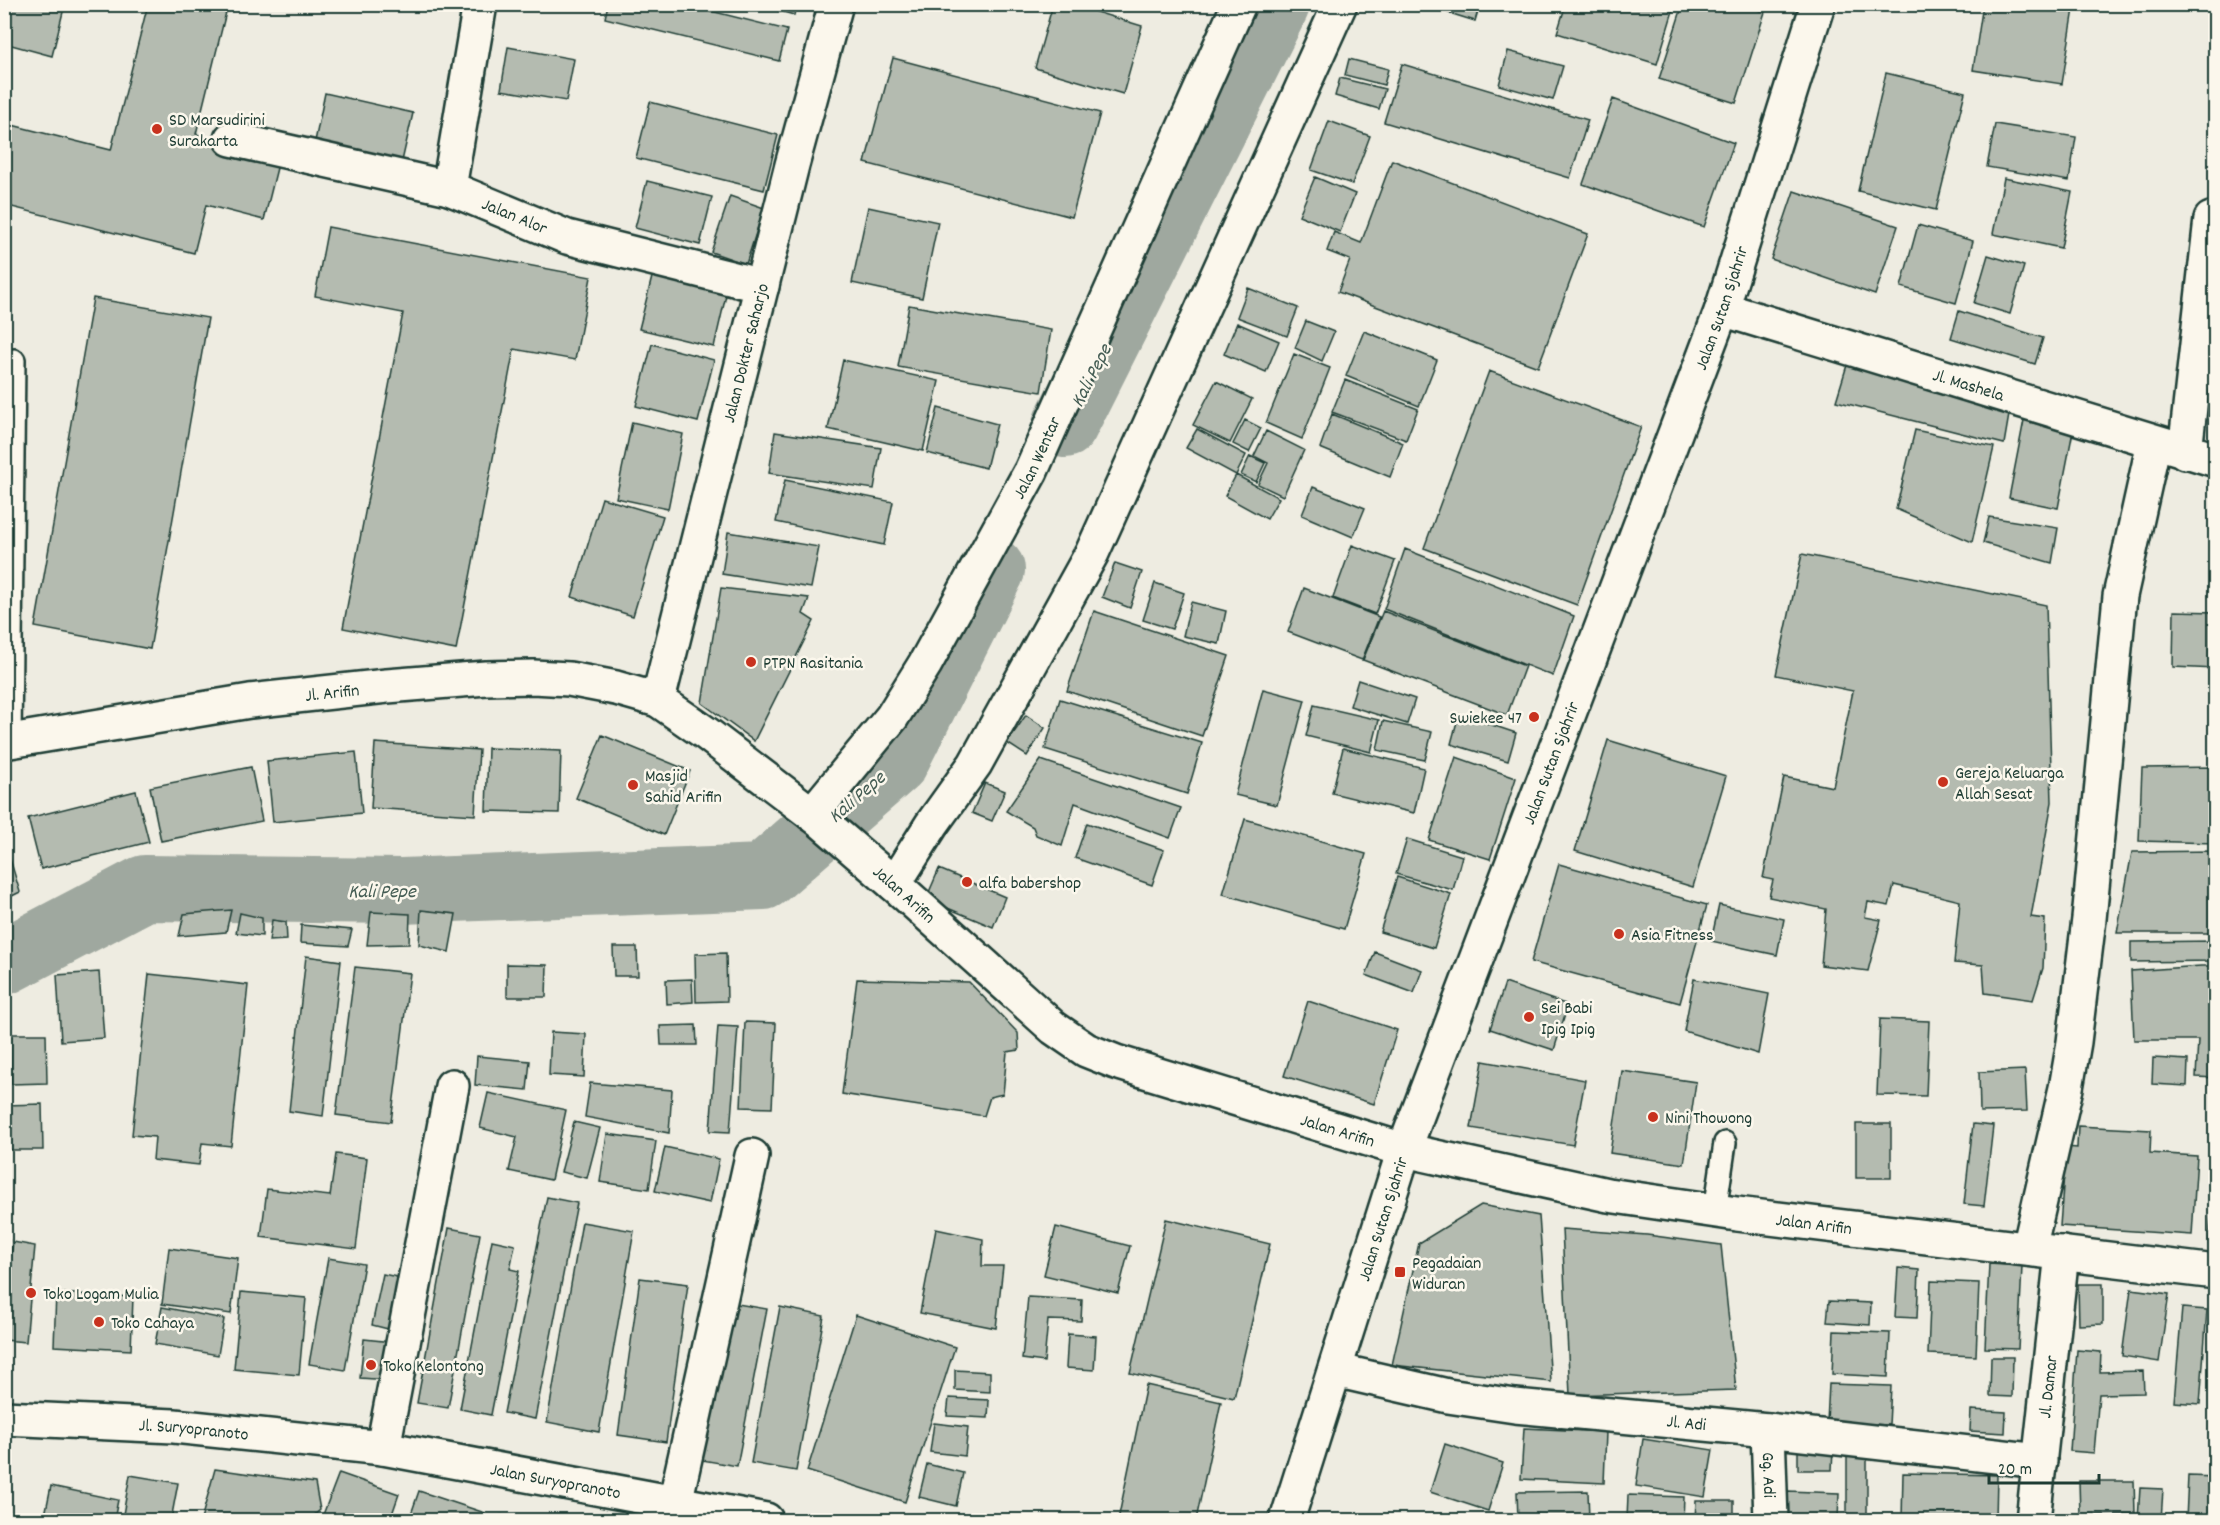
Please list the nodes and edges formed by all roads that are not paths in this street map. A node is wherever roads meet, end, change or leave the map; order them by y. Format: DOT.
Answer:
graph roads {
  1 [pos="480,4"];
  2 [pos="837,4"];
  3 [pos="1239,4"];
  4 [pos="1340,4"];
  5 [pos="1818,4"];
  6 [pos="231,139"];
  7 [pos="449,188"];
  8 [pos="2211,219"];
  9 [pos="762,286"];
  10 [pos="1722,309"];
  11 [pos="14,360"];
  12 [pos="2154,442"];
  13 [pos="2200,456"];
  14 [pos="658,700"];
  15 [pos="7,741"];
  16 [pos="816,817"];
  17 [pos="892,882"];
  18 [pos="452,1086"];
  19 [pos="1725,1143"];
  20 [pos="1404,1150"];
  21 [pos="752,1156"];
  22 [pos="1715,1211"];
  23 [pos="2029,1248"];
  24 [pos="2062,1253"];
  25 [pos="2216,1272"];
  26 [pos="1335,1370"];
  27 [pos="4,1418"];
  28 [pos="1768,1430"];
  29 [pos="383,1448"];
  30 [pos="2040,1461"];
  31 [pos="675,1503"];
  32 [pos="766,1521"];
  33 [pos="1287,1521"];
  34 [pos="1771,1521"];
  35 [pos="2033,1521"];
  1 -- 7 [label="street"];
  2 -- 9 [label="street, Jalan Dokter Saharjo"];
  3 -- 16 [label="street, Jalan Wentar"];
  4 -- 17 [label="street"];
  5 -- 10 [label="street, Jalan Sutan Sjahrir"];
  6 -- 7 [label="street, Jalan Alor"];
  7 -- 9 [label="street, Jalan Alor"];
  8 -- 13 [label="street"];
  9 -- 14 [label="street, Jalan Dokter Saharjo"];
  10 -- 12 [label="street, Jl. Mashela"];
  10 -- 20 [label="street, Jalan Sutan Sjahrir"];
  11 -- 15 [label="lane"];
  12 -- 13 [label="street, Jl. Mashela"];
  12 -- 23 [label="street"];
  14 -- 15 [label="street, Jl. Arifin"];
  14 -- 16 [label="street, Jalan Arifin"];
  16 -- 17 [label="street, Jalan Arifin"];
  17 -- 20 [label="street, Jalan Arifin"];
  18 -- 29 [label="street"];
  19 -- 22 [label="lane"];
  20 -- 22 [label="street, Jalan Arifin"];
  20 -- 26 [label="street, Jalan Sutan Sjahrir"];
  21 -- 31 [label="street"];
  22 -- 23 [label="street, Jalan Arifin"];
  23 -- 24 [label="street, Jalan Arifin"];
  24 -- 25 [label="street, Jalan Arifin"];
  24 -- 30 [label="street, Jl. Damar"];
  26 -- 28 [label="street, Jl. Adi"];
  26 -- 33 [label="street, Jalan Sutan Sjahrir"];
  27 -- 29 [label="street, Jl. Suryopranoto"];
  28 -- 30 [label="street, Jl. Adi"];
  28 -- 34 [label="street, Gg. Adi"];
  29 -- 31 [label="street, Jalan Suryopranoto"];
  30 -- 35 [label="street, Jl. Damar"];
  31 -- 32 [label="street, Jalan Suryopranoto"];
}
